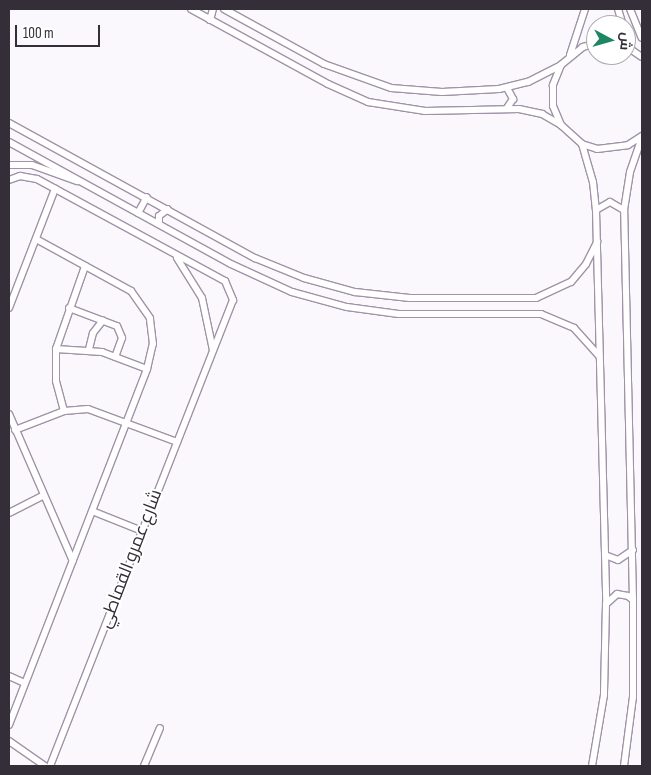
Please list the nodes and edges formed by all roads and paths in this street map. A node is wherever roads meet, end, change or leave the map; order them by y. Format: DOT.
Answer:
graph roads {
  1 [pos="191,9"];
  2 [pos="213,9"];
  3 [pos="224,9"];
  4 [pos="585,9"];
  5 [pos="630,9"];
  6 [pos="210,20"];
  7 [pos="642,38"];
  8 [pos="586,48"];
  9 [pos="570,56"];
  10 [pos="562,66"];
  11 [pos="507,88"];
  12 [pos="507,108"];
  13 [pos="9,123"];
  14 [pos="561,125"];
  15 [pos="642,137"];
  16 [pos="9,142"];
  17 [pos="582,144"];
  18 [pos="9,165"];
  19 [pos="9,180"];
  20 [pos="80,181"];
  21 [pos="54,189"];
  22 [pos="147,197"];
  23 [pos="168,209"];
  24 [pos="596,210"];
  25 [pos="624,210"];
  26 [pos="138,213"];
  27 [pos="159,224"];
  28 [pos="36,239"];
  29 [pos="597,242"];
  30 [pos="175,256"];
  31 [pos="85,266"];
  32 [pos="529,299"];
  33 [pos="9,308"];
  34 [pos="69,308"];
  35 [pos="529,314"];
  36 [pos="103,320"];
  37 [pos="56,349"];
  38 [pos="89,349"];
  39 [pos="213,352"];
  40 [pos="599,356"];
  41 [pos="115,357"];
  42 [pos="147,370"];
  43 [pos="64,411"];
  44 [pos="9,414"];
  45 [pos="127,422"];
  46 [pos="15,430"];
  47 [pos="177,442"];
  48 [pos="43,496"];
  49 [pos="92,511"];
  50 [pos="9,512"];
  51 [pos="142,531"];
  52 [pos="633,549"];
  53 [pos="605,555"];
  54 [pos="73,561"];
  55 [pos="633,600"];
  56 [pos="606,604"];
  57 [pos="9,676"];
  58 [pos="25,683"];
  59 [pos="9,725"];
  60 [pos="160,728"];
  61 [pos="9,741"];
  62 [pos="45,766"];
  63 [pos="50,766"];
  64 [pos="144,766"];
  65 [pos="592,766"];
  66 [pos="624,766"];
  1 -- 6 [label="street"];
  2 -- 6 [label="street"];
  3 -- 11 [label="street"];
  4 -- 9 [label="street"];
  5 -- 7 [label="street"];
  6 -- 12 [label="street"];
  8 -- 9 [label="street"];
  9 -- 10 [label="street"];
  10 -- 11 [label="street"];
  10 -- 14 [label="street"];
  11 -- 12 [label="street"];
  12 -- 14 [label="street"];
  13 -- 22 [label="street"];
  14 -- 17 [label="street"];
  15 -- 17 [label="street"];
  15 -- 25 [label="street"];
  16 -- 20 [label="street"];
  17 -- 24 [label="street"];
  18 -- 20 [label="street"];
  19 -- 21 [label="street, شارع عمرو القماطي"];
  20 -- 26 [label="street"];
  21 -- 28 [label="street"];
  21 -- 30 [label="street, شارع عمرو القماطي"];
  22 -- 23 [label="street"];
  22 -- 26 [label="street"];
  23 -- 27 [label="street"];
  23 -- 32 [label="street"];
  24 -- 25 [label="street"];
  24 -- 29 [label="street"];
  25 -- 52 [label="street"];
  26 -- 27 [label="street"];
  27 -- 35 [label="street"];
  28 -- 31 [label="street"];
  28 -- 33 [label="street"];
  29 -- 32 [label="street"];
  29 -- 40 [label="street"];
  30 -- 39 [label="street, شارع عمرو القماطي"];
  30 -- 39 [label="street, شارع عمرو القماطي"];
  31 -- 34 [label="street"];
  31 -- 42 [label="street"];
  32 -- 35 [label="street"];
  34 -- 36 [label="street"];
  34 -- 37 [label="street"];
  35 -- 40 [label="street"];
  36 -- 38 [label="street"];
  36 -- 41 [label="street"];
  37 -- 38 [label="street"];
  37 -- 43 [label="street"];
  38 -- 41 [label="street"];
  39 -- 47 [label="street, شارع عمرو القماطي"];
  40 -- 53 [label="street"];
  41 -- 42 [label="street"];
  42 -- 45 [label="street"];
  43 -- 45 [label="street"];
  43 -- 46 [label="street"];
  44 -- 46 [label="street"];
  45 -- 47 [label="street"];
  45 -- 49 [label="street"];
  46 -- 48 [label="street"];
  47 -- 51 [label="street, شارع عمرو القماطي"];
  48 -- 50 [label="street"];
  48 -- 54 [label="street"];
  49 -- 51 [label="street"];
  49 -- 54 [label="street"];
  51 -- 63 [label="street, شارع عمرو القماطي"];
  52 -- 53 [label="street"];
  52 -- 55 [label="street"];
  53 -- 56 [label="street"];
  54 -- 58 [label="street"];
  55 -- 56 [label="street"];
  55 -- 66 [label="street"];
  56 -- 65 [label="street"];
  57 -- 58 [label="street"];
  58 -- 59 [label="street"];
  60 -- 64 [label="street"];
  61 -- 62 [label="street"];
}
